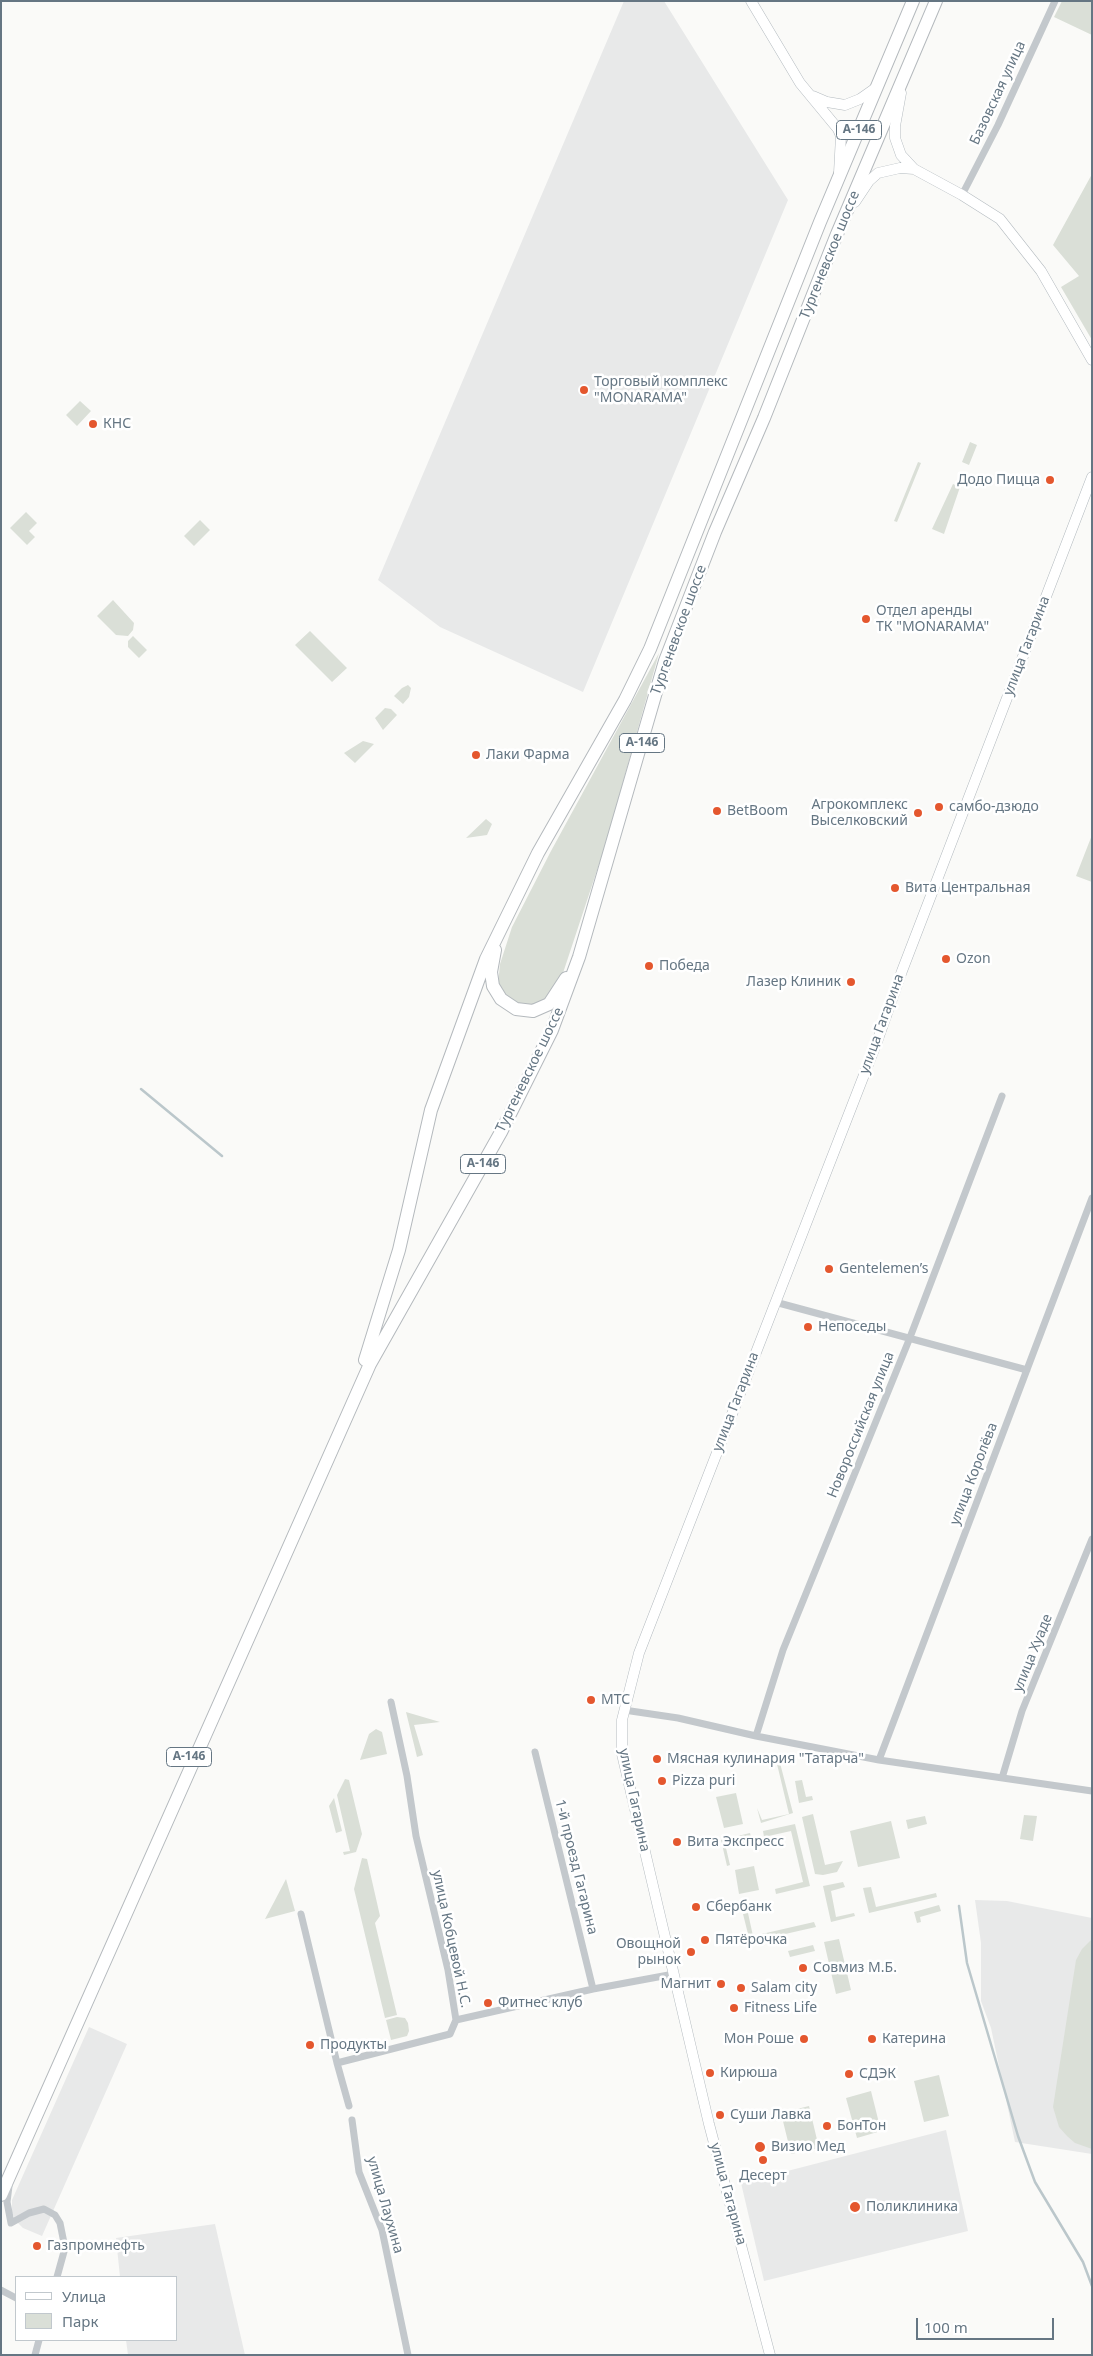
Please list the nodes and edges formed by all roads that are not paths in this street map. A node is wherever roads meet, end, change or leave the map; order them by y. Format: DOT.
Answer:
graph roads {
  1 [pos="751,1"];
  2 [pos="913,1"];
  3 [pos="936,1"];
  4 [pos="1055,1"];
  5 [pos="903,82"];
  6 [pos="877,87"];
  7 [pos="810,94"];
  8 [pos="914,169"];
  9 [pos="839,178"];
  10 [pos="962,195"];
  11 [pos="837,234"];
  12 [pos="1092,360"];
  13 [pos="1092,477"];
  14 [pos="498,932"];
  15 [pos="579,957"];
  16 [pos="1002,1096"];
  17 [pos="1092,1198"];
  18 [pos="775,1302"];
  19 [pos="909,1340"];
  20 [pos="367,1362"];
  21 [pos="1027,1370"];
  22 [pos="1092,1539"];
  23 [pos="391,1702"];
  24 [pos="624,1710"];
  25 [pos="756,1736"];
  26 [pos="535,1752"];
  27 [pos="879,1760"];
  28 [pos="1002,1778"];
  29 [pos="1092,1791"];
  30 [pos="301,1914"];
  31 [pos="674,1974"];
  32 [pos="593,1989"];
  33 [pos="456,2020"];
  34 [pos="337,2063"];
  35 [pos="349,2106"];
  36 [pos="352,2120"];
  37 [pos="6,2178"];
  38 [pos="1,2196"];
  39 [pos="57,2276"];
  40 [pos="1,2290"];
  41 [pos="15,2297"];
  42 [pos="39,2341"];
  43 [pos="35,2355"];
  44 [pos="408,2355"];
  45 [pos="770,2355"];
  1 -- 7 [label="street"];
  2 -- 6 [label="highway, Тургеневское шоссе / А-146"];
  3 -- 5 [label="highway, Тургеневское шоссе / А-146"];
  4 -- 10 [label="street, Базовская улица"];
  5 -- 8 [label="street"];
  5 -- 11 [label="highway, Тургеневское шоссе / А-146"];
  6 -- 7 [label="street"];
  6 -- 9 [label="highway, Тургеневское шоссе / А-146"];
  7 -- 9 [label="street"];
  8 -- 10 [label="street"];
  8 -- 11 [label="street"];
  9 -- 14 [label="highway, Тургеневское шоссе / А-146"];
  10 -- 12 [label="street"];
  11 -- 15 [label="highway, Тургеневское шоссе / А-146"];
  13 -- 18 [label="street, улица Гагарина"];
  14 -- 15 [label="highway, А-146"];
  14 -- 20 [label="highway, Тургеневское шоссе / А-146"];
  15 -- 20 [label="highway, Тургеневское шоссе / А-146"];
  16 -- 19 [label="street, Новороссийская улица"];
  17 -- 21 [label="street, улица Королёва"];
  18 -- 19 [label="street"];
  18 -- 24 [label="street, улица Гагарина"];
  19 -- 21 [label="street"];
  19 -- 25 [label="street, Новороссийская улица"];
  20 -- 37 [label="highway, А-146"];
  21 -- 27 [label="street, улица Королёва"];
  22 -- 28 [label="street, улица Хуаде"];
  23 -- 33 [label="street, улица Кобцевой Н.С."];
  24 -- 25 [label="street"];
  24 -- 31 [label="street, улица Гагарина"];
  25 -- 27 [label="street"];
  26 -- 32 [label="street, 1-й проезд Гагарина"];
  27 -- 28 [label="street"];
  28 -- 29 [label="street"];
  30 -- 34 [label="street"];
  31 -- 32 [label="street"];
  31 -- 45 [label="street, улица Гагарина"];
  32 -- 33 [label="street"];
  33 -- 34 [label="street, улица Кобцевой Н.С."];
  34 -- 35 [label="street"];
  36 -- 44 [label="street, улица Лаухина"];
  37 -- 38 [label="highway, А-146"];
  37 -- 39 [label="street"];
  40 -- 41 [label="street"];
  42 -- 43 [label="street"];
}
